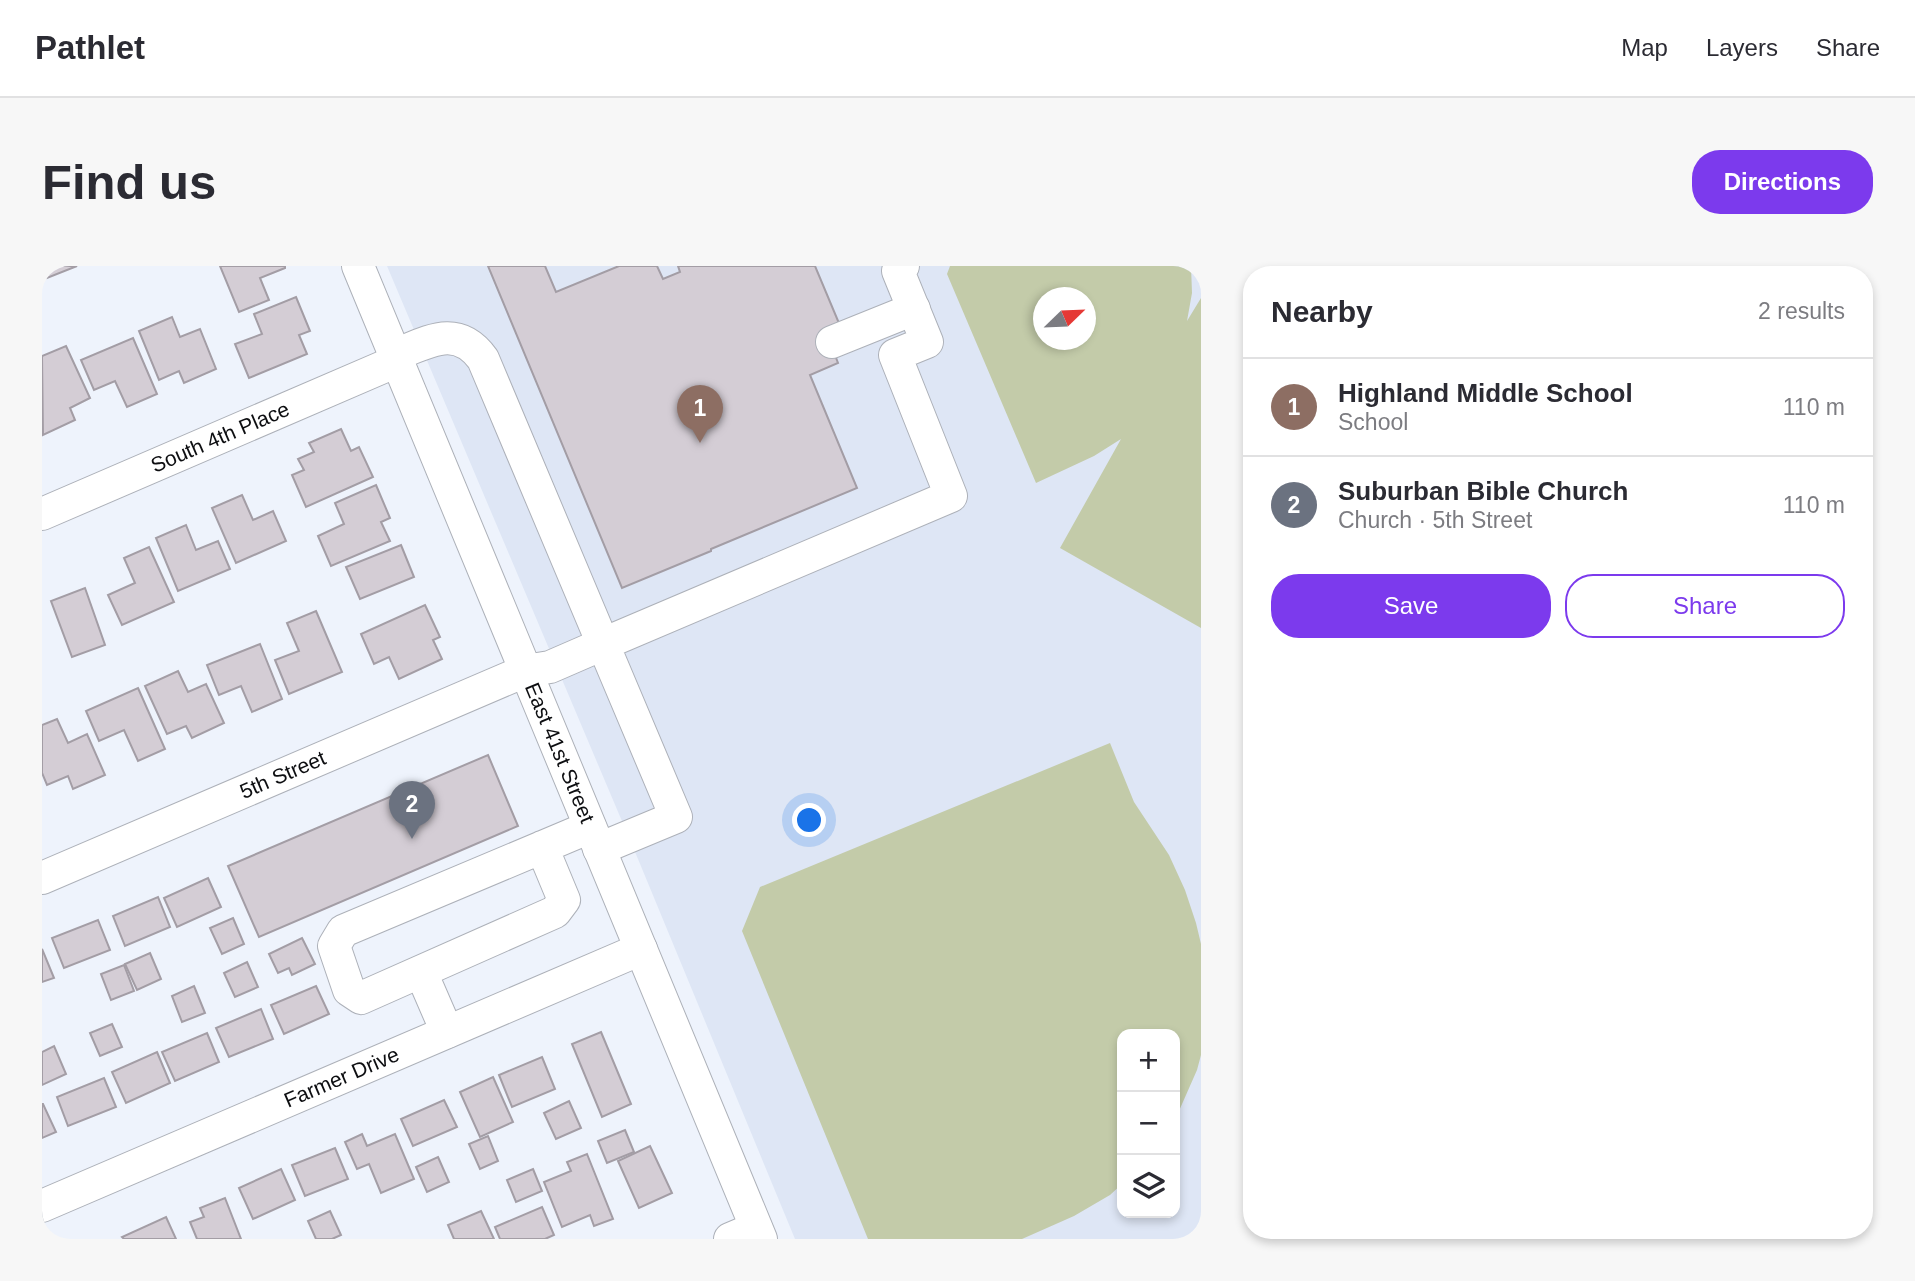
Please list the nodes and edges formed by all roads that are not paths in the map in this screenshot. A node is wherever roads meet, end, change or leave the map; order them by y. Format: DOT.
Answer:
graph roads {
  1 [pos="358,266"];
  2 [pos="903,266"];
  3 [pos="914,309"];
  4 [pos="832,342"];
  5 [pos="396,358"];
  6 [pos="42,514"];
  7 [pos="603,645"];
  8 [pos="525,671"];
  9 [pos="595,838"];
  10 [pos="542,847"];
  11 [pos="42,878"];
  12 [pos="641,949"];
  13 [pos="421,971"];
  14 [pos="447,1032"];
  15 [pos="42,1206"];
  16 [pos="749,1235"];
  1 -- 5 [label="street, East 41st Street"];
  2 -- 3 [label="street"];
  3 -- 4 [label="street"];
  3 -- 7 [label="street, 5th Street"];
  5 -- 6 [label="street, South 4th Place"];
  5 -- 7 [label="street, South 4th Place"];
  5 -- 8 [label="street, East 41st Street"];
  7 -- 8 [label="street, 5th Street"];
  7 -- 9 [label="street, South 4th Place"];
  8 -- 9 [label="street, East 41st Street"];
  8 -- 11 [label="street, 5th Street"];
  9 -- 10 [label="street"];
  9 -- 12 [label="street, East 41st Street"];
  10 -- 13 [label="street"];
  10 -- 13 [label="street"];
  12 -- 14 [label="street, Farmer Drive"];
  12 -- 16 [label="street, East 41st Street"];
  13 -- 14 [label="street"];
  14 -- 15 [label="street, Farmer Drive"];
}
